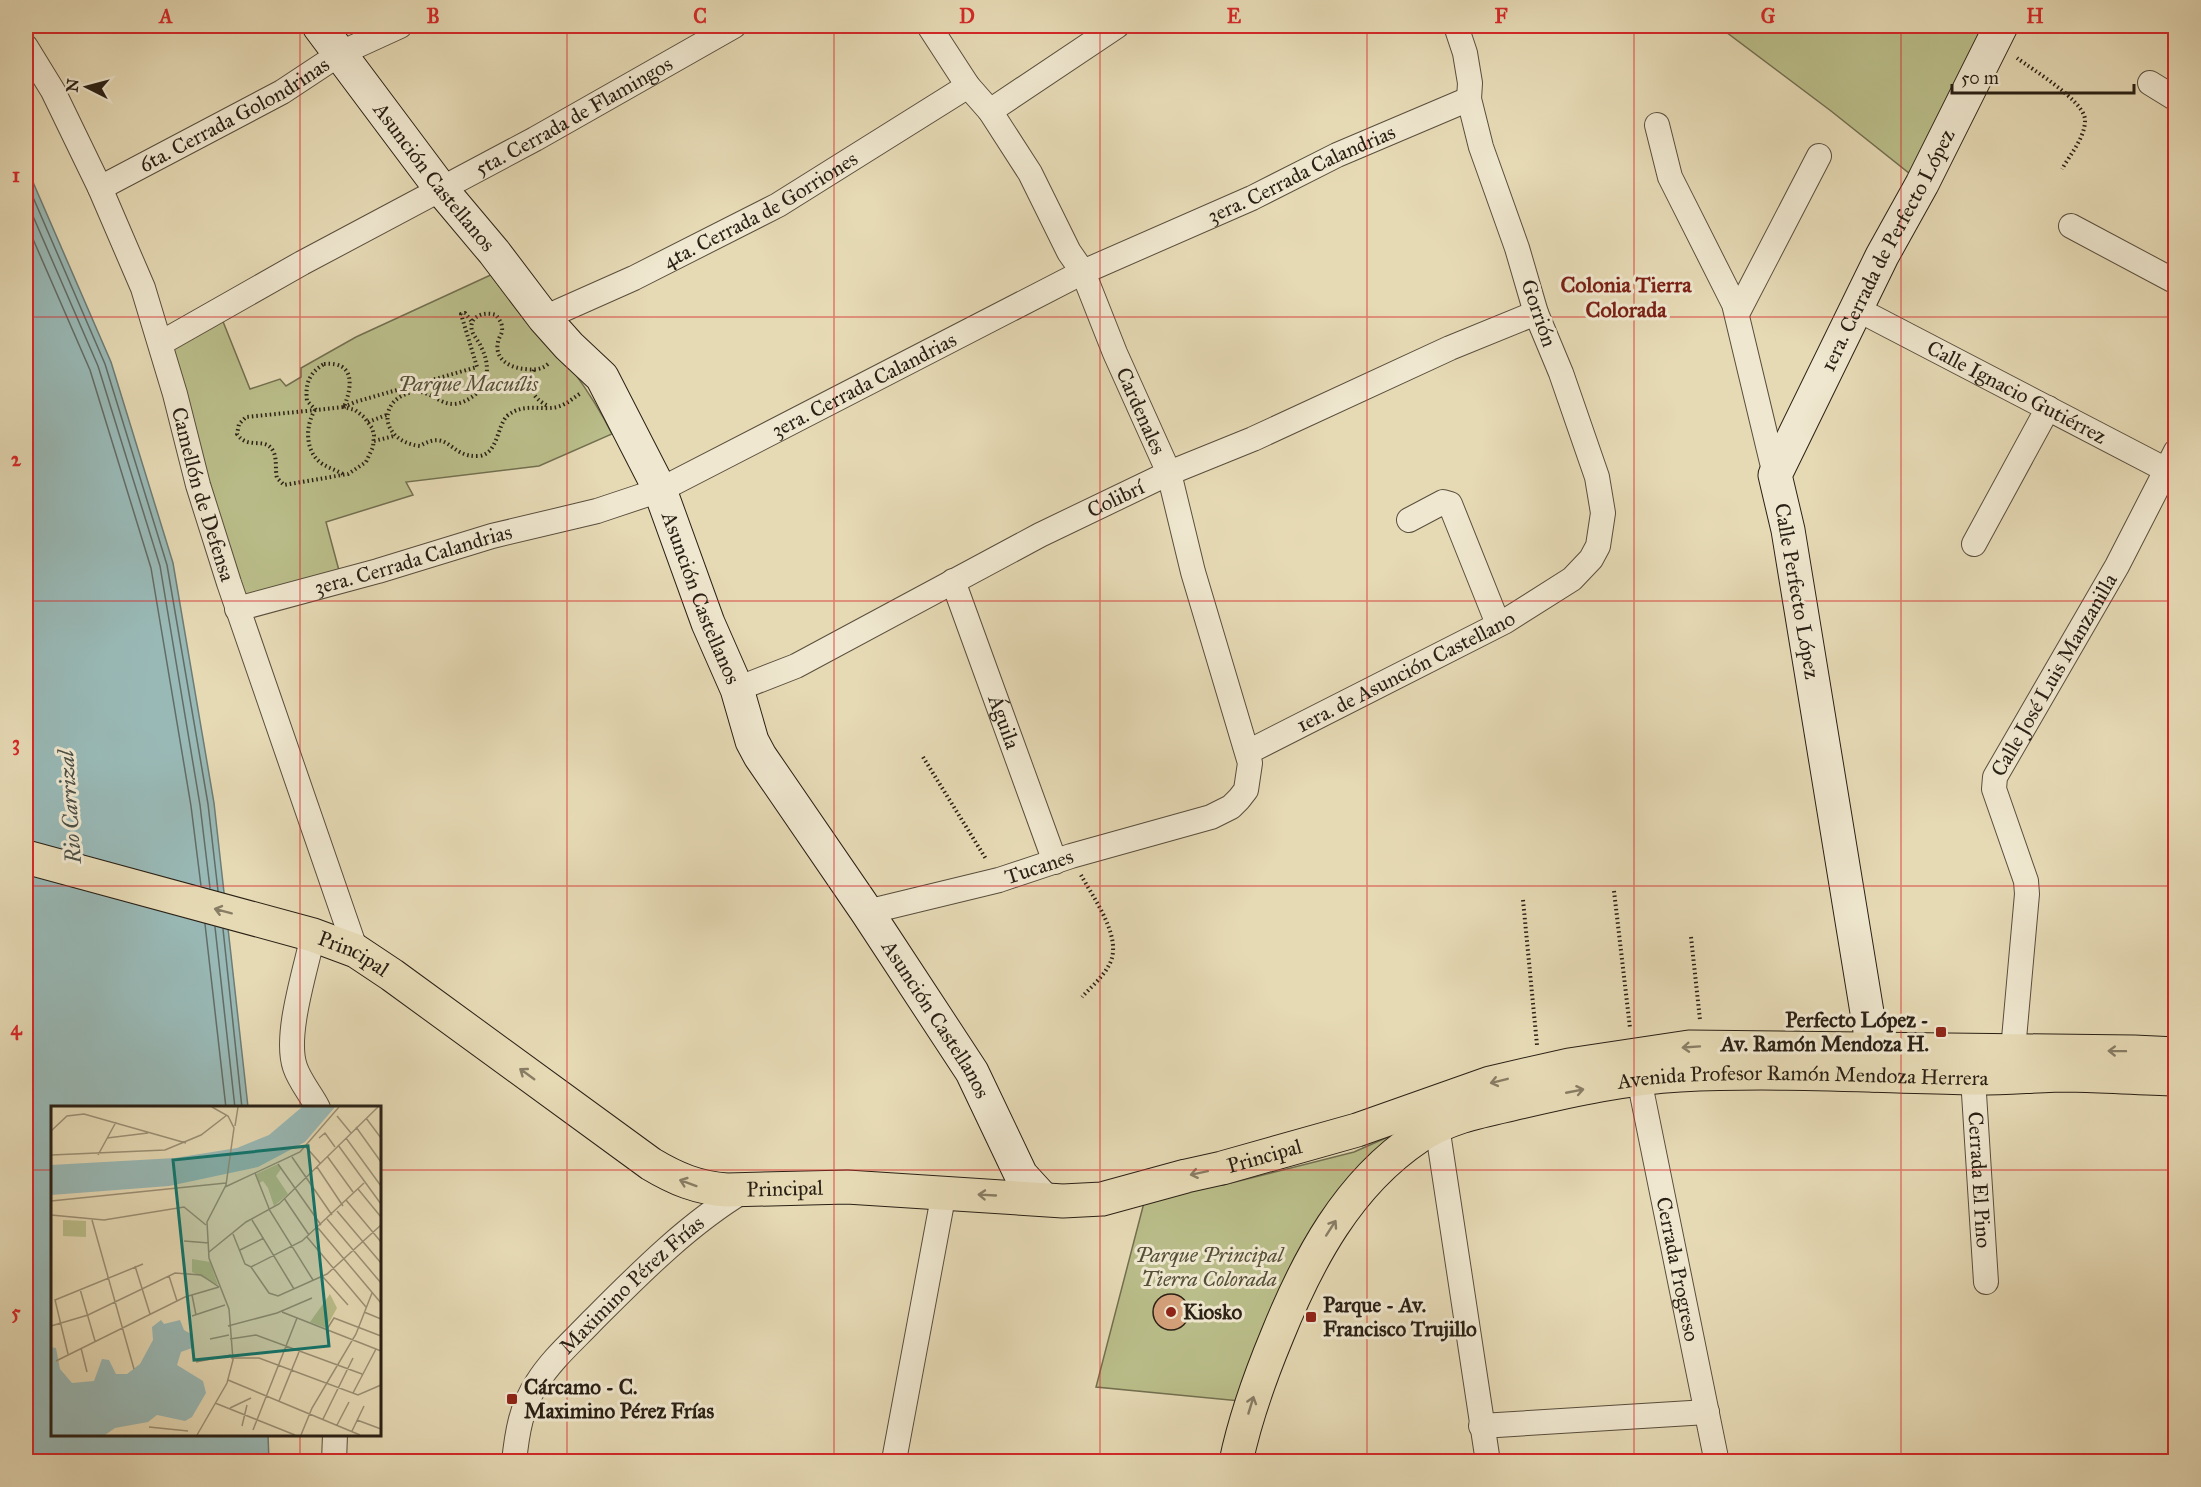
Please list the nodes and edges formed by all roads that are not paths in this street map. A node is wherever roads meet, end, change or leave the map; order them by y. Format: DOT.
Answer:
graph roads {
  1 [pos="319,26"];
  2 [pos="400,26"];
  3 [pos="734,26"];
  4 [pos="929,26"];
  5 [pos="1117,26"];
  6 [pos="1456,26"];
  7 [pos="1997,33"];
  8 [pos="26,47"];
  9 [pos="341,53"];
  10 [pos="2150,83"];
  11 [pos="968,86"];
  12 [pos="1469,99"];
  13 [pos="2175,99"];
  14 [pos="990,111"];
  15 [pos="1657,125"];
  16 [pos="1819,156"];
  17 [pos="100,188"];
  18 [pos="441,189"];
  19 [pos="2071,226"];
  20 [pos="1083,272"];
  21 [pos="2175,282"];
  22 [pos="1857,309"];
  23 [pos="1536,313"];
  24 [pos="1737,314"];
  25 [pos="544,318"];
  26 [pos="160,343"];
  27 [pos="2048,408"];
  28 [pos="2173,466"];
  29 [pos="1170,473"];
  30 [pos="1775,475"];
  31 [pos="660,490"];
  32 [pos="1409,520"];
  33 [pos="1974,544"];
  34 [pos="953,581"];
  35 [pos="1561,588"];
  36 [pos="237,609"];
  37 [pos="1498,624"];
  38 [pos="737,689"];
  39 [pos="1248,752"];
  40 [pos="1211,817"];
  41 [pos="26,857"];
  42 [pos="1063,859"];
  43 [pos="867,912"];
  44 [pos="313,935"];
  45 [pos="356,951"];
  46 [pos="2175,1054"];
  47 [pos="1874,1062"];
  48 [pos="2014,1063"];
  49 [pos="1636,1066"];
  50 [pos="1972,1078"];
  51 [pos="2175,1079"];
  52 [pos="317,1106"];
  53 [pos="1437,1126"];
  54 [pos="1357,1130"];
  55 [pos="1374,1173"];
  56 [pos="745,1190"];
  57 [pos="944,1192"];
  58 [pos="1042,1198"];
  59 [pos="1986,1282"];
  60 [pos="1707,1412"];
  61 [pos="1481,1426"];
  62 [pos="335,1436"];
  63 [pos="895,1455"];
  64 [pos="1716,1458"];
  65 [pos="334,1461"];
  66 [pos="514,1461"];
  67 [pos="1236,1461"];
  68 [pos="1488,1461"];
  1 -- 9 [label="street, Asunción Castellanos"];
  2 -- 9 [label="street, 6ta. Cerrada Golondrinas"];
  3 -- 18 [label="street, 5ta. Cerrada de Flamingos"];
  4 -- 11 [label="street, Cardenales"];
  5 -- 14 [label="street"];
  6 -- 12 [label="street, Gorrión"];
  7 -- 22 [label="street, 1era. Cerrada de Perfecto López"];
  8 -- 17 [label="street, Camellón de Defensa"];
  9 -- 17 [label="street, 6ta. Cerrada Golondrinas"];
  9 -- 18 [label="street, Asunción Castellanos"];
  10 -- 13 [label="street"];
  11 -- 14 [label="street, Cardenales"];
  11 -- 25 [label="street, 4ta. Cerrada de Gorriones"];
  12 -- 20 [label="street, 3era. Cerrada Calandrias"];
  12 -- 23 [label="street, Gorrión"];
  14 -- 20 [label="street, Cardenales"];
  15 -- 24 [label="street, Calle Perfecto López"];
  16 -- 24 [label="street"];
  17 -- 26 [label="street, Camellón de Defensa"];
  18 -- 25 [label="street, Asunción Castellanos"];
  18 -- 26 [label="street, 5ta. Cerrada de Flamingos"];
  19 -- 21 [label="street"];
  20 -- 29 [label="street, Cardenales"];
  20 -- 31 [label="street, 3era. Cerrada Calandrias"];
  22 -- 27 [label="street, Calle Ignacio Gutiérrez"];
  22 -- 30 [label="street, 1era. Cerrada de Perfecto López"];
  23 -- 29 [label="street, Colibrí"];
  23 -- 35 [label="street, Gorrión"];
  24 -- 30 [label="street, Calle Perfecto López"];
  25 -- 31 [label="street, Asunción Castellanos"];
  26 -- 36 [label="street, Camellón de Defensa"];
  27 -- 28 [label="street, Calle Ignacio Gutiérrez"];
  27 -- 33 [label="street"];
  28 -- 48 [label="street, Calle José Luis Manzanilla"];
  29 -- 34 [label="street, Colibrí"];
  29 -- 39 [label="street, Cardenales"];
  30 -- 47 [label="street, Calle Perfecto López"];
  31 -- 36 [label="street, 3era. Cerrada Calandrias"];
  31 -- 38 [label="street, Asunción Castellanos"];
  32 -- 37 [label="street"];
  34 -- 38 [label="street, Colibrí"];
  34 -- 42 [label="street, Águila"];
  35 -- 37 [label="street, 1era. de Asunción Castellano"];
  36 -- 45 [label="street, Camellón de Defensa"];
  37 -- 39 [label="street, 1era. de Asunción Castellano"];
  38 -- 43 [label="street, Asunción Castellanos"];
  39 -- 40 [label="street, Cardenales"];
  40 -- 42 [label="street, Tucanes"];
  44 -- 41 [label="main road, Principal, one-way"];
  42 -- 43 [label="street, Tucanes"];
  43 -- 58 [label="street, Asunción Castellanos"];
  44 -- 45 [label="main road, Principal"];
  44 -- 52 [label="street"];
  56 -- 45 [label="main road, Principal, one-way"];
  46 -- 48 [label="main road, Avenida Profesor Ramón Mendoza Herrera, one-way"];
  47 -- 48 [label="main road, Avenida Profesor Ramón Mendoza Herrera"];
  47 -- 49 [label="main road, Avenida Profesor Ramón Mendoza Herrera"];
  47 -- 49 [label="main road, Avenida Profesor Ramón Mendoza Herrera, one-way"];
  47 -- 50 [label="main road, Avenida Profesor Ramón Mendoza Herrera"];
  48 -- 50 [label="main road, Avenida Profesor Ramón Mendoza Herrera"];
  48 -- 51 [label="main road, Avenida Profesor Ramón Mendoza Herrera"];
  53 -- 49 [label="main road, Avenida Profesor Ramón Mendoza Herrera, one-way"];
  49 -- 54 [label="main road, Avenida Profesor Ramón Mendoza Herrera, one-way"];
  49 -- 60 [label="street, Cerrada Progreso"];
  50 -- 59 [label="street, Cerrada El Pino"];
  53 -- 55 [label="main road, Avenida Profesor Ramón Mendoza Herrera"];
  53 -- 61 [label="street"];
  54 -- 55 [label="main road"];
  54 -- 58 [label="main road, Principal, one-way"];
  67 -- 55 [label="main road, Avenida Profesor Ramón Mendoza Herrera, one-way"];
  56 -- 57 [label="main road, Principal"];
  56 -- 66 [label="street, Maximino Pérez Frías"];
  58 -- 57 [label="main road, Principal, one-way"];
  57 -- 63 [label="street"];
  60 -- 61 [label="street"];
  60 -- 64 [label="street, Cerrada Progreso"];
  61 -- 68 [label="street"];
  62 -- 65 [label="street"];
}
